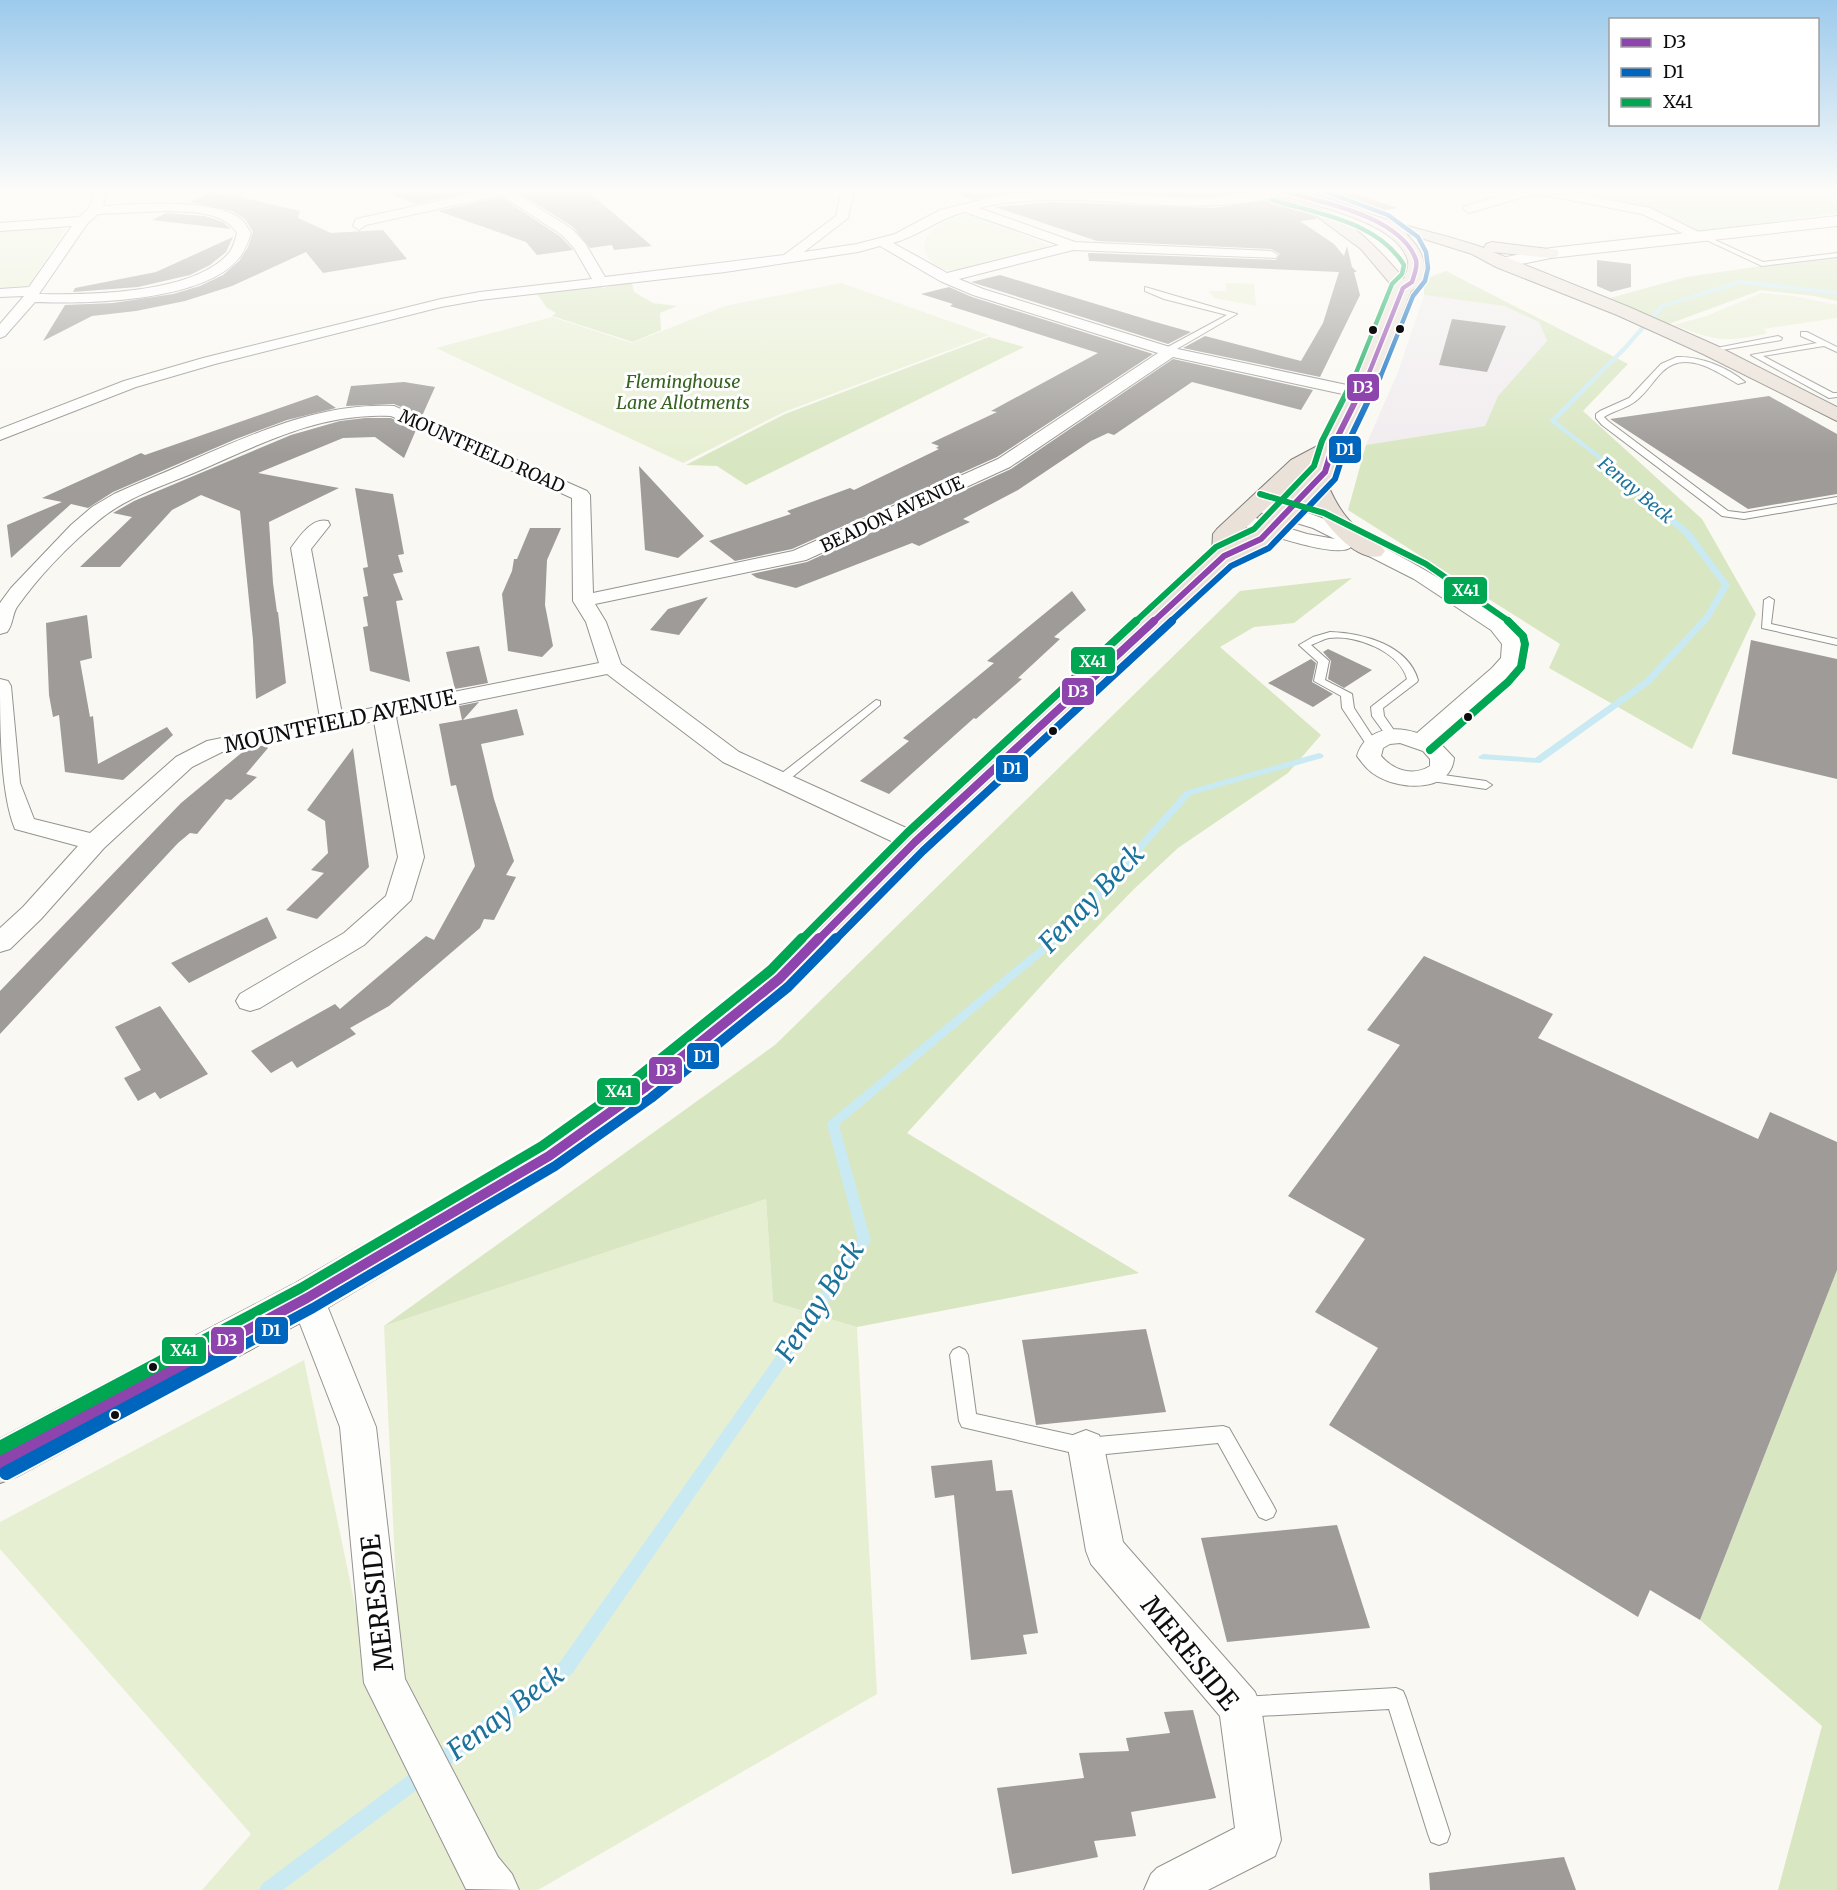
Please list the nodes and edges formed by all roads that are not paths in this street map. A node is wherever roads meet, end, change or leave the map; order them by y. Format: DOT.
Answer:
graph roads {
  1 [pos="44,277"];
  2 [pos="198,277"];
  3 [pos="598,277"];
  4 [pos="638,277"];
  5 [pos="942,277"];
  6 [pos="952,277"];
  7 [pos="1395,277"];
  8 [pos="1398,277"];
  9 [pos="1413,277"];
  10 [pos="1539,277"];
  11 [pos="945,279"];
  12 [pos="601,282"];
  13 [pos="1399,282"];
  14 [pos="1148,289"];
  15 [pos="0,293"];
  16 [pos="32,295"];
  17 [pos="0,333"];
  18 [pos="1804,334"];
  19 [pos="1778,338"];
  20 [pos="1825,344"];
  21 [pos="1710,350"];
  22 [pos="1837,350"];
  23 [pos="1169,351"];
  24 [pos="1742,382"];
  25 [pos="1362,393"];
  26 [pos="1837,395"];
  27 [pos="1837,415"];
  28 [pos="0,435"];
  29 [pos="1334,446"];
  30 [pos="1316,483"];
  31 [pos="1837,500"];
  32 [pos="1249,512"];
  33 [pos="1280,521"];
  34 [pos="321,525"];
  35 [pos="1373,551"];
  36 [pos="1224,556"];
  37 [pos="583,600"];
  38 [pos="1769,600"];
  39 [pos="0,628"];
  40 [pos="1837,642"];
  41 [pos="611,667"];
  42 [pos="0,686"];
  43 [pos="876,703"];
  44 [pos="384,713"];
  45 [pos="332,722"];
  46 [pos="1382,741"];
  47 [pos="1422,741"];
  48 [pos="781,780"];
  49 [pos="95,842"];
  50 [pos="915,842"];
  51 [pos="0,944"];
  52 [pos="250,1001"];
  53 [pos="307,1298"];
  54 [pos="959,1356"];
  55 [pos="1086,1447"];
  56 [pos="0,1462"];
  57 [pos="1266,1511"];
  58 [pos="1240,1707"];
  59 [pos="1439,1834"];
  60 [pos="489,1882"];
  61 [pos="1167,1890"];
  1 -- 16 [label="street"];
  2 -- 16 [label="street"];
  3 -- 12 [label="street"];
  4 -- 12 [label="street"];
  5 -- 11 [label="street"];
  6 -- 11 [label="street"];
  7 -- 13 [label="highway"];
  8 -- 13 [label="highway"];
  9 -- 13 [label="highway"];
  10 -- 21 [label="highway"];
  11 -- 23 [label="street"];
  12 -- 28 [label="street"];
  13 -- 25 [label="highway"];
  14 -- 23 [label="lane"];
  15 -- 16 [label="street"];
  16 -- 17 [label="street"];
  18 -- 20 [label="lane"];
  19 -- 21 [label="lane"];
  20 -- 22 [label="lane"];
  20 -- 26 [label="lane"];
  21 -- 27 [label="highway"];
  23 -- 25 [label="street"];
  23 -- 37 [label="street, BEADON AVENUE"];
  24 -- 31 [label="lane"];
  25 -- 29 [label="highway"];
  29 -- 30 [label="highway"];
  29 -- 32 [label="highway"];
  30 -- 33 [label="highway"];
  30 -- 35 [label="highway"];
  32 -- 33 [label="street"];
  32 -- 36 [label="highway"];
  33 -- 35 [label="street"];
  33 -- 36 [label="highway"];
  34 -- 45 [label="street"];
  35 -- 47 [label="street"];
  36 -- 50 [label="highway"];
  37 -- 39 [label="street, MOUNTFIELD ROAD"];
  37 -- 41 [label="street, MOUNTFIELD ROAD"];
  38 -- 40 [label="lane"];
  41 -- 44 [label="street, MOUNTFIELD AVENUE"];
  41 -- 48 [label="street"];
  42 -- 49 [label="street"];
  43 -- 48 [label="lane"];
  44 -- 45 [label="street, MOUNTFIELD AVENUE"];
  44 -- 52 [label="street"];
  45 -- 49 [label="street, MOUNTFIELD AVENUE"];
  46 -- 46 [label="lane"];
  46 -- 47 [label="street"];
  46 -- 47 [label="street"];
  48 -- 50 [label="street"];
  49 -- 51 [label="street, MOUNTFIELD AVENUE"];
  50 -- 53 [label="highway"];
  53 -- 56 [label="highway"];
  53 -- 60 [label="street, MERESIDE"];
  54 -- 55 [label="lane"];
  55 -- 57 [label="lane"];
  55 -- 58 [label="street, MERESIDE"];
  58 -- 59 [label="lane"];
  58 -- 61 [label="street, MERESIDE"];
}
